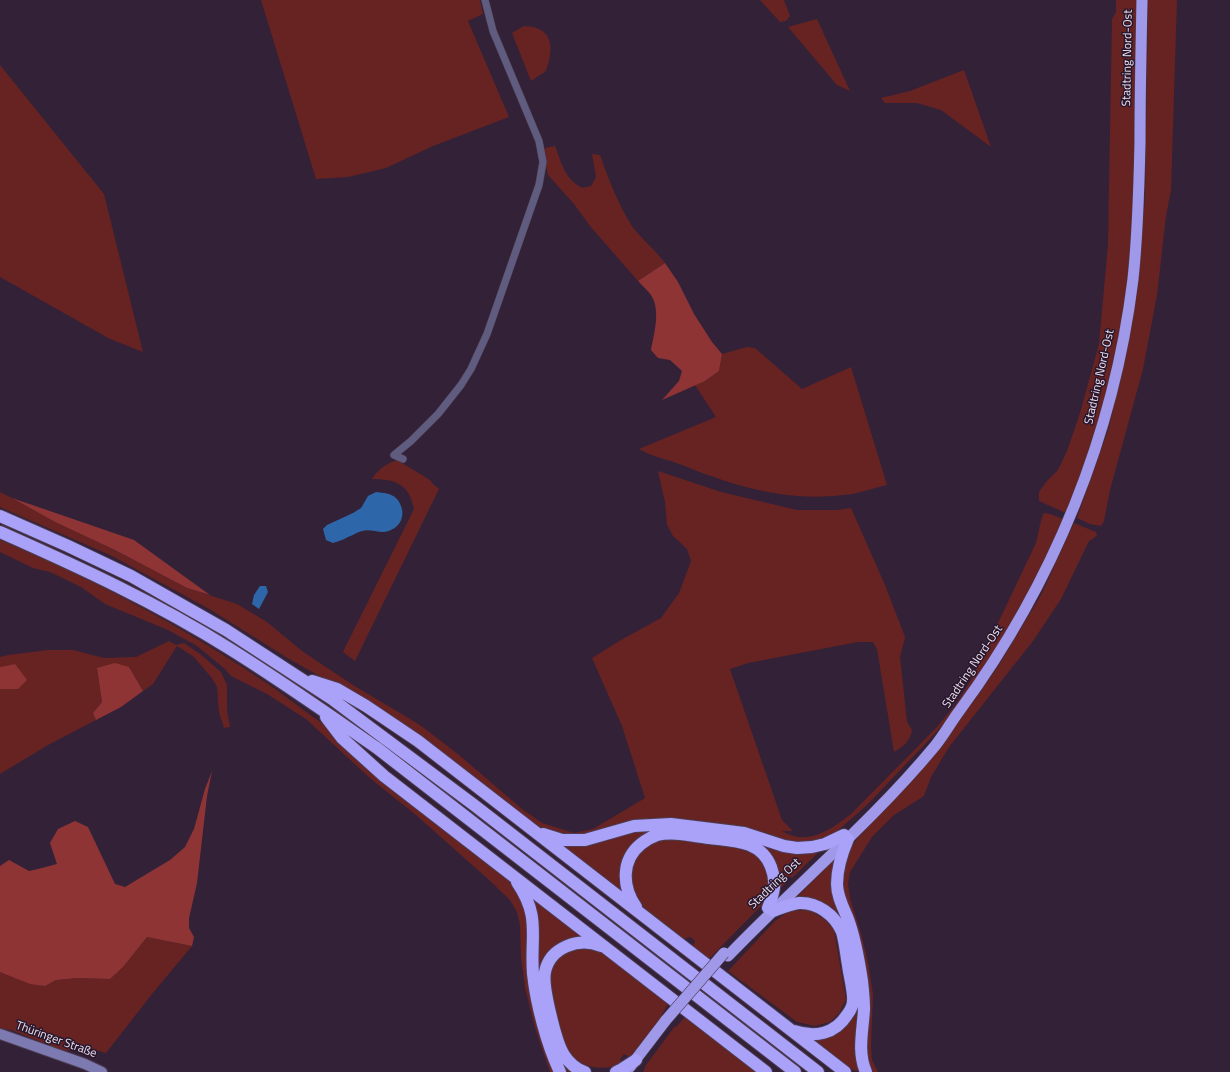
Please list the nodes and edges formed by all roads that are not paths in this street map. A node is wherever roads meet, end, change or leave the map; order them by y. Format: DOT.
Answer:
graph roads {
  1 [pos="485,0"];
  2 [pos="1142,0"];
  3 [pos="403,459"];
  4 [pos="0,516"];
  5 [pos="0,532"];
  6 [pos="296,676"];
  7 [pos="318,707"];
  8 [pos="534,830"];
  9 [pos="846,837"];
  10 [pos="512,874"];
  11 [pos="770,910"];
  12 [pos="640,913"];
  13 [pos="608,948"];
  14 [pos="790,1029"];
  15 [pos="0,1034"];
  16 [pos="0,1040"];
  17 [pos="636,1068"];
  18 [pos="762,1070"];
  19 [pos="88,1072"];
  20 [pos="102,1072"];
  21 [pos="560,1072"];
  22 [pos="585,1072"];
  23 [pos="616,1072"];
  24 [pos="627,1072"];
  25 [pos="795,1072"];
  26 [pos="818,1072"];
  27 [pos="845,1072"];
  28 [pos="866,1072"];
  1 -- 3 [label="street"];
  2 -- 9 [label="highway, Stadtring Nord-Ost"];
  4 -- 6 [label="highway"];
  5 -- 7 [label="highway"];
  6 -- 8 [label="highway"];
  6 -- 26 [label="highway"];
  7 -- 10 [label="highway"];
  7 -- 25 [label="highway"];
  8 -- 9 [label="highway"];
  8 -- 12 [label="highway"];
  9 -- 11 [label="highway, Stadtring Ost"];
  9 -- 28 [label="highway"];
  10 -- 13 [label="highway"];
  10 -- 21 [label="highway"];
  11 -- 12 [label="highway"];
  11 -- 14 [label="highway"];
  11 -- 17 [label="highway, Stadtring Ost, bridge"];
  12 -- 14 [label="highway"];
  13 -- 18 [label="highway"];
  13 -- 22 [label="highway"];
  14 -- 27 [label="highway"];
  15 -- 20 [label="main road, Thüringer Straße"];
  16 -- 19 [label="main road, Thüringer Straße"];
  17 -- 23 [label="highway"];
  17 -- 24 [label="highway, Stadtring Ost"];
}
